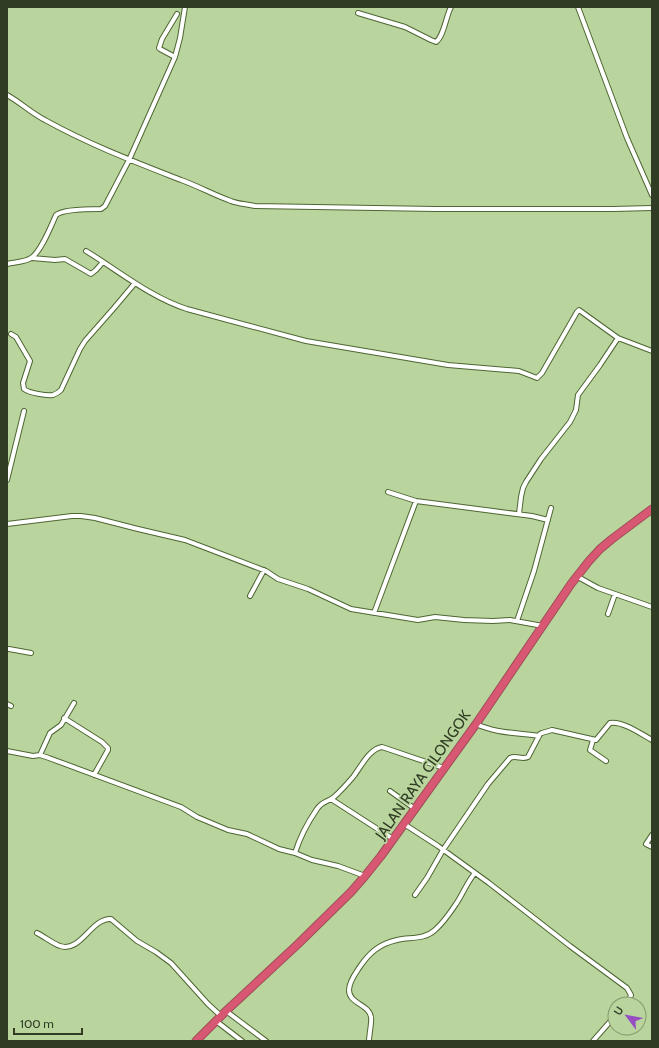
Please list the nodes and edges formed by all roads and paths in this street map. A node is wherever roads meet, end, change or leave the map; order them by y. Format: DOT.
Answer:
graph roads {
  1 [pos="184,7"];
  2 [pos="451,7"];
  3 [pos="578,7"];
  4 [pos="358,13"];
  5 [pos="177,14"];
  6 [pos="175,57"];
  7 [pos="7,95"];
  8 [pos="129,160"];
  9 [pos="652,195"];
  10 [pos="652,208"];
  11 [pos="86,251"];
  12 [pos="32,258"];
  13 [pos="103,262"];
  14 [pos="7,264"];
  15 [pos="135,283"];
  16 [pos="11,334"];
  17 [pos="618,338"];
  18 [pos="652,351"];
  19 [pos="24,411"];
  20 [pos="7,480"];
  21 [pos="388,492"];
  22 [pos="416,501"];
  23 [pos="551,508"];
  24 [pos="652,509"];
  25 [pos="519,514"];
  26 [pos="548,520"];
  27 [pos="7,524"];
  28 [pos="264,570"];
  29 [pos="578,576"];
  30 [pos="615,594"];
  31 [pos="250,596"];
  32 [pos="652,607"];
  33 [pos="374,613"];
  34 [pos="608,614"];
  35 [pos="517,621"];
  36 [pos="543,626"];
  37 [pos="7,650"];
  38 [pos="31,653"];
  39 [pos="74,703"];
  40 [pos="64,718"];
  41 [pos="476,724"];
  42 [pos="539,736"];
  43 [pos="593,740"];
  44 [pos="652,740"];
  45 [pos="7,751"];
  46 [pos="40,755"];
  47 [pos="606,761"];
  48 [pos="444,768"];
  49 [pos="94,775"];
  50 [pos="390,791"];
  51 [pos="331,799"];
  52 [pos="415,809"];
  53 [pos="404,824"];
  54 [pos="652,836"];
  55 [pos="393,839"];
  56 [pos="652,847"];
  57 [pos="443,850"];
  58 [pos="295,852"];
  59 [pos="475,873"];
  60 [pos="365,876"];
  61 [pos="415,895"];
  62 [pos="38,933"];
  63 [pos="631,996"];
  64 [pos="221,1016"];
  65 [pos="607,1025"];
  66 [pos="196,1041"];
  67 [pos="242,1041"];
  68 [pos="266,1041"];
  69 [pos="369,1041"];
  70 [pos="593,1041"];
  1 -- 6 [label="street"];
  2 -- 4 [label="street"];
  3 -- 9 [label="street"];
  5 -- 6 [label="street"];
  6 -- 8 [label="street"];
  7 -- 8 [label="street"];
  8 -- 10 [label="street"];
  8 -- 12 [label="street"];
  11 -- 13 [label="street"];
  12 -- 13 [label="street"];
  12 -- 14 [label="street"];
  13 -- 15 [label="street"];
  15 -- 16 [label="street"];
  15 -- 17 [label="street"];
  17 -- 18 [label="street"];
  17 -- 25 [label="street"];
  19 -- 20 [label="street"];
  21 -- 22 [label="street"];
  22 -- 25 [label="street"];
  22 -- 33 [label="street"];
  23 -- 26 [label="street"];
  24 -- 29 [label="highway, JALAN RAYA CILONGOK"];
  25 -- 26 [label="street"];
  26 -- 35 [label="street"];
  27 -- 28 [label="street"];
  28 -- 31 [label="street"];
  28 -- 33 [label="street"];
  29 -- 30 [label="street"];
  29 -- 36 [label="highway, JALAN RAYA CILONGOK"];
  30 -- 32 [label="street"];
  30 -- 34 [label="street"];
  33 -- 35 [label="street"];
  35 -- 36 [label="street"];
  36 -- 41 [label="highway, JALAN RAYA CILONGOK"];
  37 -- 38 [label="street"];
  39 -- 40 [label="street"];
  40 -- 46 [label="street"];
  40 -- 49 [label="street"];
  41 -- 42 [label="street"];
  41 -- 48 [label="highway, JALAN RAYA CILONGOK"];
  42 -- 43 [label="street"];
  42 -- 57 [label="street"];
  43 -- 44 [label="street"];
  43 -- 47 [label="street"];
  45 -- 46 [label="street"];
  46 -- 49 [label="street"];
  48 -- 51 [label="street"];
  48 -- 52 [label="highway, JALAN RAYA CILONGOK"];
  49 -- 58 [label="street"];
  50 -- 52 [label="street"];
  51 -- 55 [label="street"];
  51 -- 58 [label="street"];
  52 -- 53 [label="highway, JALAN RAYA CILONGOK"];
  53 -- 55 [label="highway, JALAN RAYA CILONGOK"];
  53 -- 57 [label="street"];
  54 -- 56 [label="street"];
  55 -- 60 [label="highway, JALAN RAYA CILONGOK"];
  57 -- 59 [label="street"];
  57 -- 61 [label="street"];
  58 -- 60 [label="street"];
  59 -- 63 [label="street"];
  59 -- 69 [label="street"];
  60 -- 64 [label="highway, JALAN RAYA CILONGOK"];
  62 -- 64 [label="street"];
  64 -- 66 [label="highway, JALAN RAYA CILONGOK"];
  64 -- 67 [label="street"];
  64 -- 68 [label="street"];
  65 -- 70 [label="street"];
}
